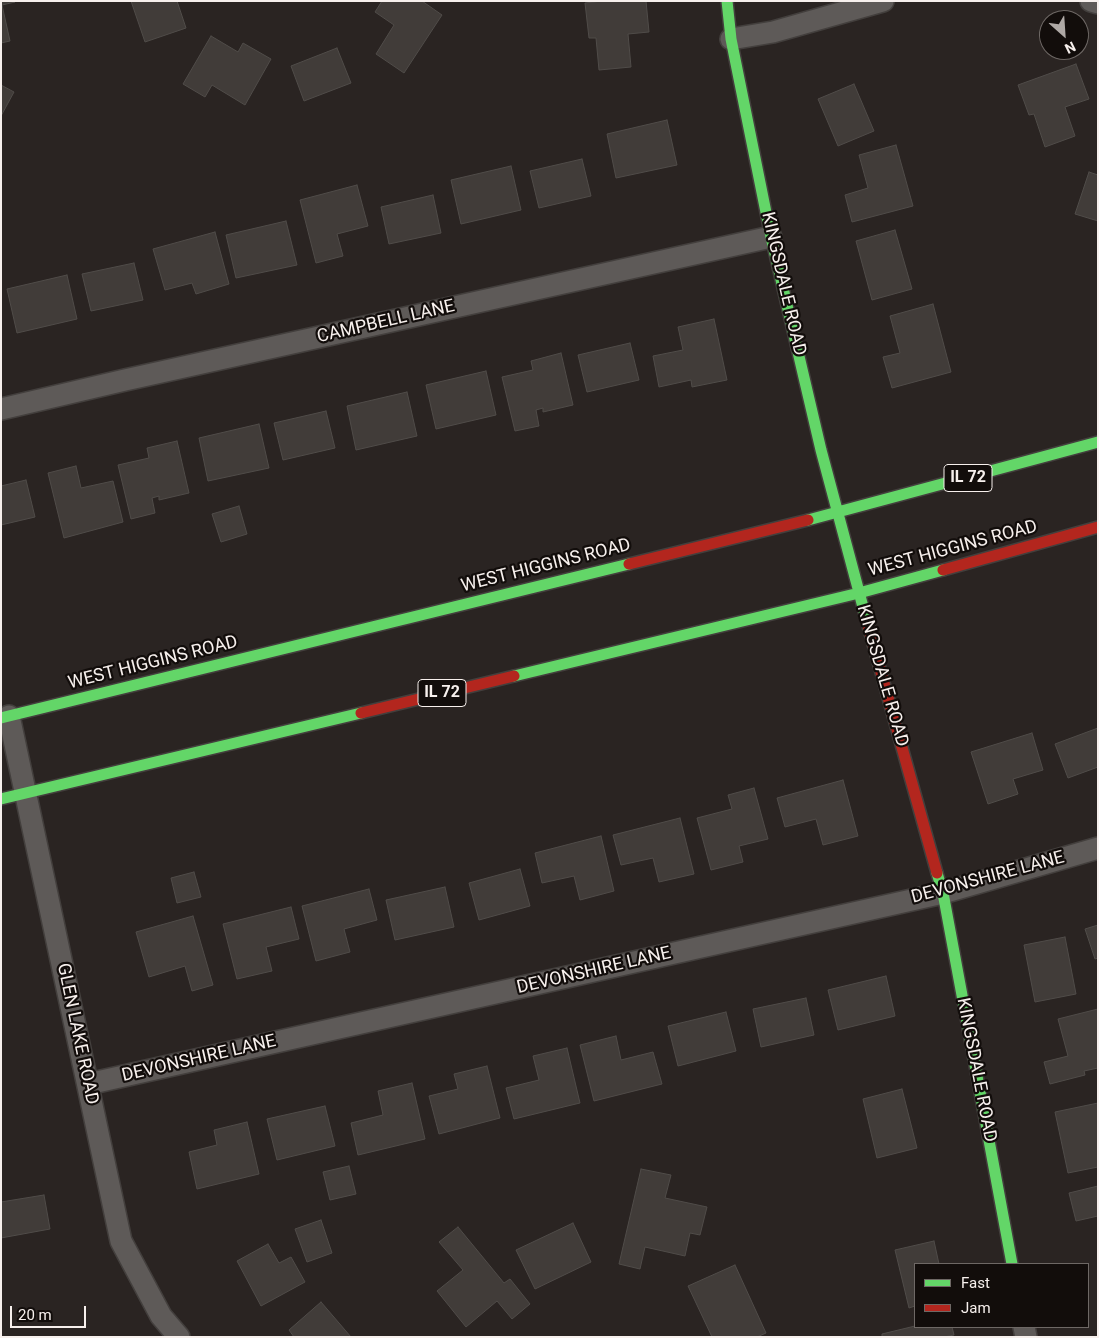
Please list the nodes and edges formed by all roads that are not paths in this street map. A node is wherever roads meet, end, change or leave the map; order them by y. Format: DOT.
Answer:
graph roads {
  1 [pos="726,1"];
  2 [pos="883,1"];
  3 [pos="1092,1"];
  4 [pos="1098,3"];
  5 [pos="731,39"];
  6 [pos="771,237"];
  7 [pos="1,409"];
  8 [pos="1098,442"];
  9 [pos="838,513"];
  10 [pos="1098,527"];
  11 [pos="859,593"];
  12 [pos="5,717"];
  13 [pos="26,794"];
  14 [pos="1,799"];
  15 [pos="1098,848"];
  16 [pos="943,893"];
  17 [pos="88,1084"];
  18 [pos="1012,1263"];
  19 [pos="179,1337"];
  1 -- 5 [label="main road, KINGSDALE ROAD"];
  2 -- 5 [label="street"];
  3 -- 4 [label="street"];
  5 -- 6 [label="main road, KINGSDALE ROAD"];
  6 -- 7 [label="street, CAMPBELL LANE"];
  6 -- 9 [label="main road, KINGSDALE ROAD"];
  8 -- 9 [label="main road, WEST HIGGINS ROAD / IL 72"];
  9 -- 11 [label="main road, KINGSDALE ROAD"];
  9 -- 12 [label="main road, WEST HIGGINS ROAD / IL 72"];
  10 -- 11 [label="main road, WEST HIGGINS ROAD / IL 72"];
  11 -- 13 [label="main road, WEST HIGGINS ROAD / IL 72"];
  11 -- 16 [label="main road, KINGSDALE ROAD"];
  12 -- 13 [label="street, GLEN LAKE ROAD"];
  13 -- 14 [label="main road, WEST HIGGINS ROAD / IL 72"];
  13 -- 17 [label="street, GLEN LAKE ROAD"];
  15 -- 16 [label="street, DEVONSHIRE LANE"];
  16 -- 17 [label="street, DEVONSHIRE LANE"];
  16 -- 18 [label="main road, KINGSDALE ROAD"];
  17 -- 19 [label="street, GLEN LAKE ROAD"];
}
